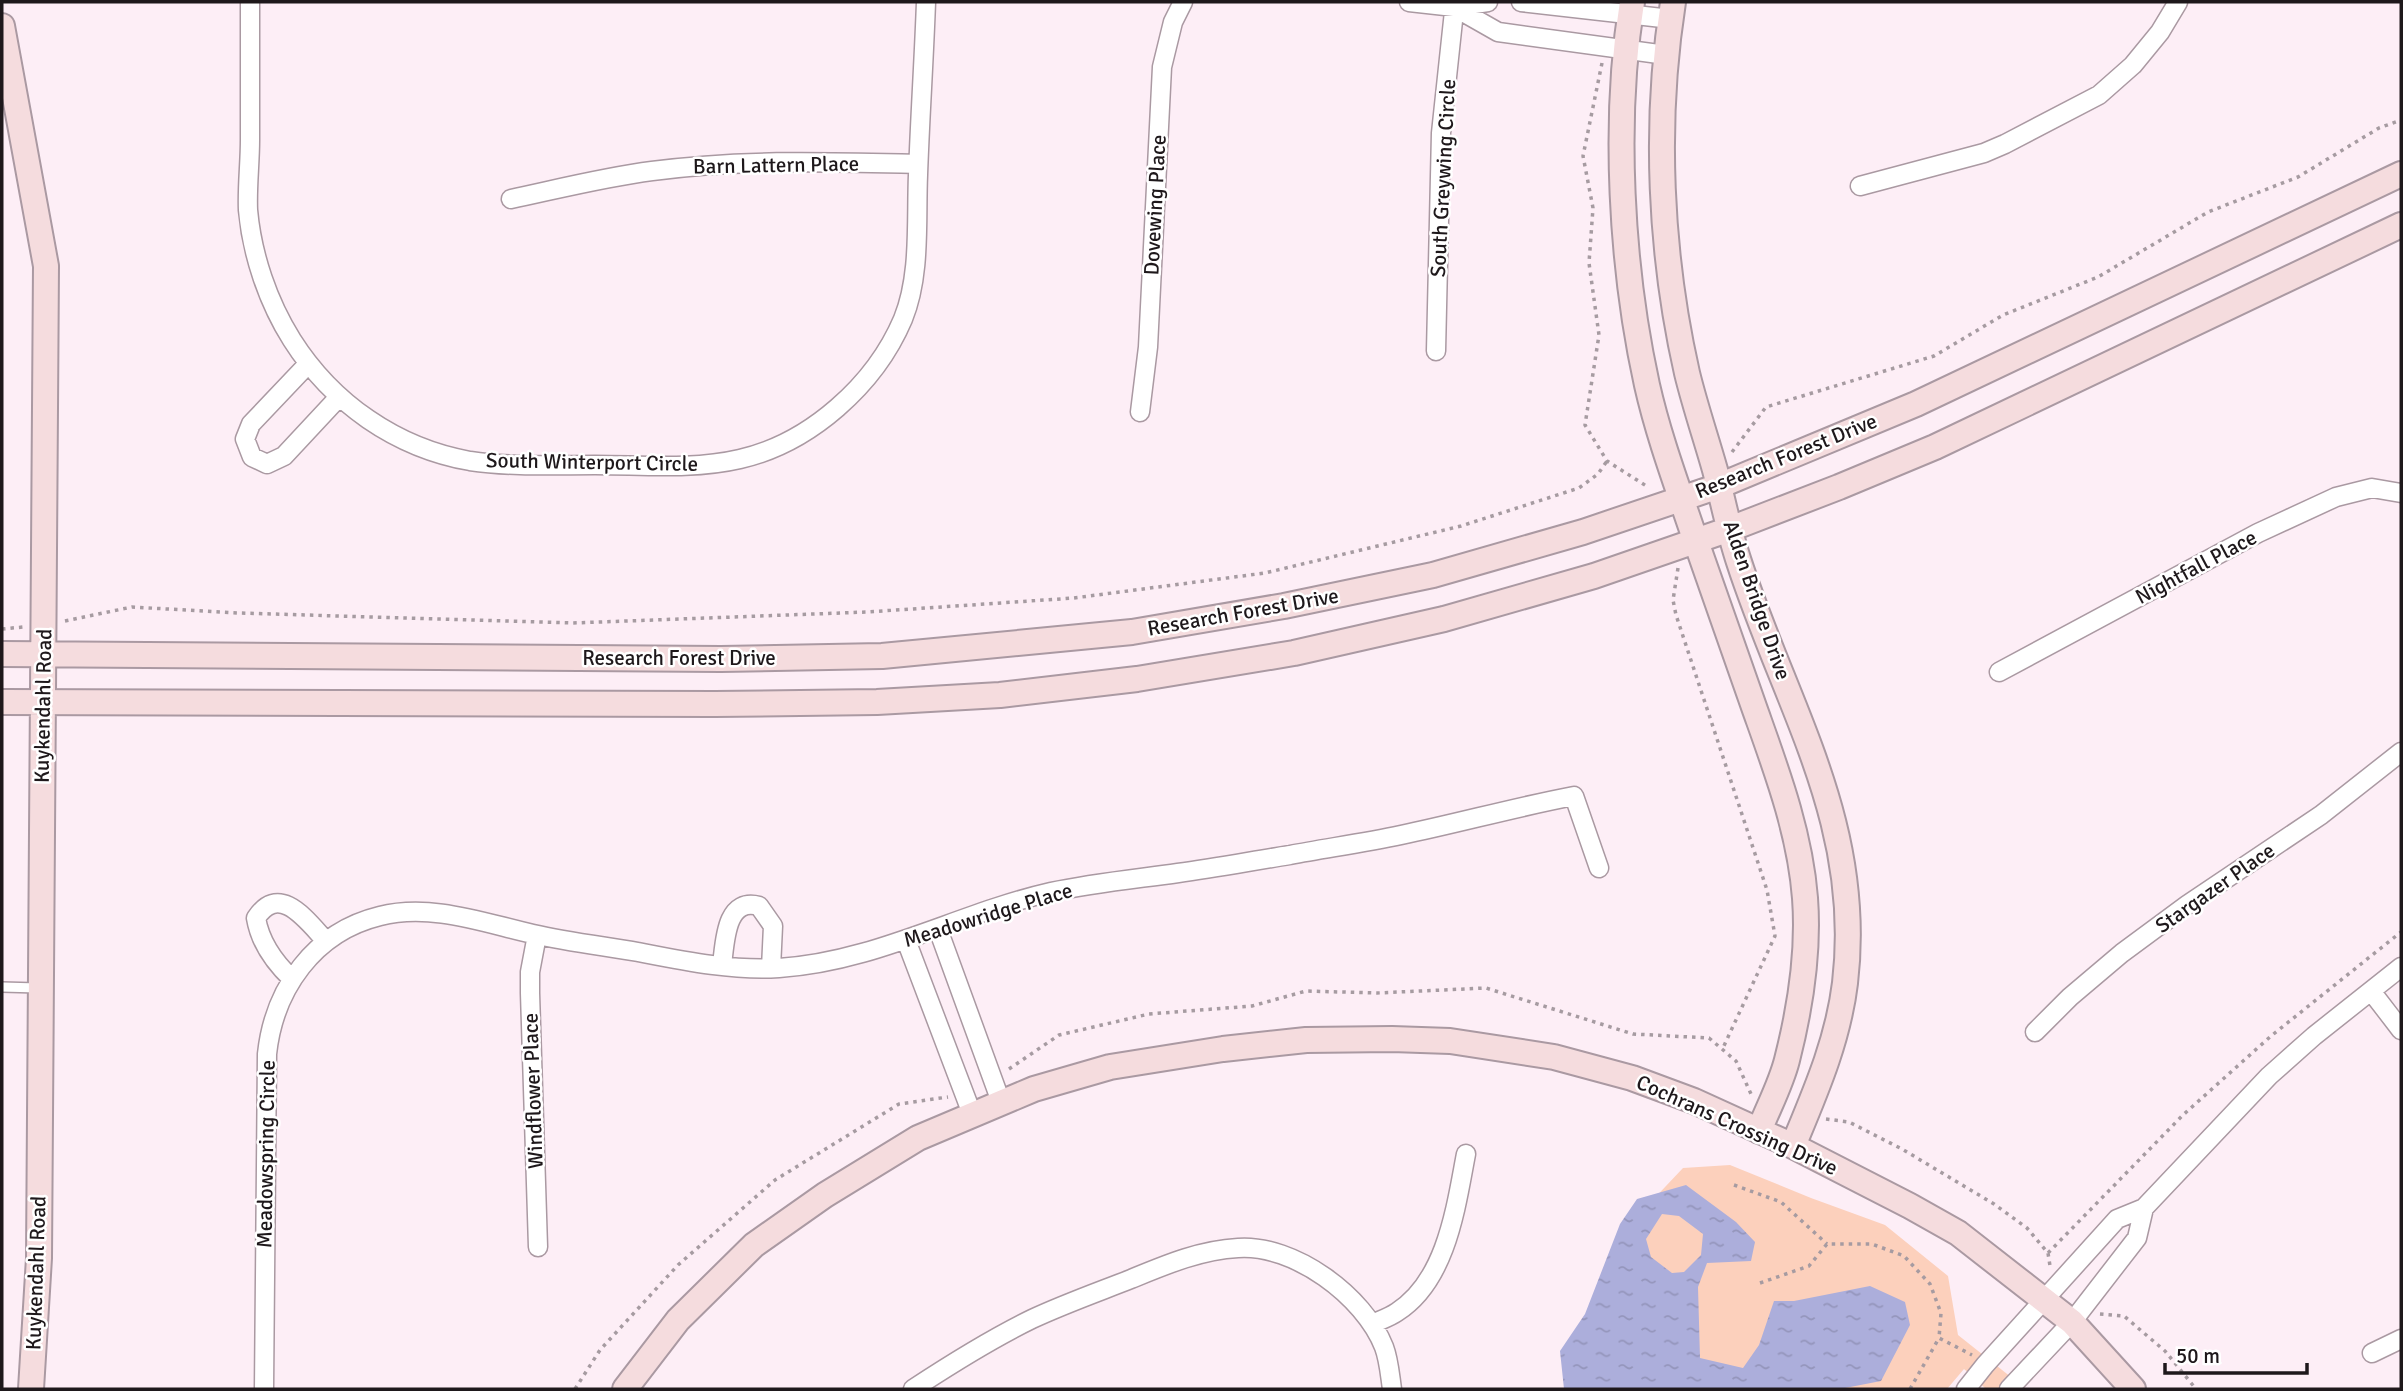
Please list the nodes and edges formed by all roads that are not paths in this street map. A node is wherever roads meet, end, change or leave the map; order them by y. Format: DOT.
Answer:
graph roads {
  1 [pos="250,2"];
  2 [pos="926,2"];
  3 [pos="1183,2"];
  4 [pos="1409,2"];
  5 [pos="1488,2"];
  6 [pos="1521,2"];
  7 [pos="2178,2"];
  8 [pos="1455,4"];
  9 [pos="1631,8"];
  10 [pos="1672,10"];
  11 [pos="2,26"];
  12 [pos="1626,50"];
  13 [pos="1666,55"];
  14 [pos="918,164"];
  15 [pos="2401,173"];
  16 [pos="1860,186"];
  17 [pos="511,200"];
  18 [pos="2401,225"];
  19 [pos="1436,351"];
  20 [pos="308,364"];
  21 [pos="339,397"];
  22 [pos="1140,412"];
  23 [pos="1716,475"];
  24 [pos="1678,489"];
  25 [pos="2401,493"];
  26 [pos="1730,529"];
  27 [pos="1696,540"];
  28 [pos="2,654"];
  29 [pos="44,654"];
  30 [pos="1999,672"];
  31 [pos="43,701"];
  32 [pos="2,702"];
  33 [pos="2401,752"];
  34 [pos="1599,868"];
  35 [pos="938,929"];
  36 [pos="537,935"];
  37 [pos="328,940"];
  38 [pos="906,940"];
  39 [pos="722,965"];
  40 [pos="2401,967"];
  41 [pos="771,968"];
  42 [pos="292,979"];
  43 [pos="2,987"];
  44 [pos="40,988"];
  45 [pos="2371,991"];
  46 [pos="2401,1030"];
  47 [pos="2035,1032"];
  48 [pos="968,1102"];
  49 [pos="1001,1102"];
  50 [pos="1759,1131"];
  51 [pos="1793,1146"];
  52 [pos="1466,1154"];
  53 [pos="2144,1208"];
  54 [pos="538,1247"];
  55 [pos="2054,1291"];
  56 [pos="2079,1313"];
  57 [pos="1373,1324"];
  58 [pos="2401,1339"];
  59 [pos="2372,1353"];
  60 [pos="31,1389"];
  61 [pos="264,1389"];
  62 [pos="625,1389"];
  63 [pos="913,1389"];
  64 [pos="1392,1389"];
  65 [pos="1965,1389"];
  66 [pos="2009,1389"];
  67 [pos="2133,1389"];
  1 -- 20 [label="street, South Winterport Circle"];
  2 -- 14 [label="street, South Winterport Circle"];
  3 -- 22 [label="street, Dovewing Place"];
  4 -- 8 [label="street"];
  5 -- 8 [label="street"];
  6 -- 9 [label="street"];
  7 -- 16 [label="street"];
  8 -- 12 [label="street"];
  8 -- 19 [label="street, South Greywing Circle"];
  9 -- 10 [label="street"];
  9 -- 12 [label="main road, Alden Bridge Drive"];
  10 -- 13 [label="main road, Alden Bridge Drive"];
  11 -- 29 [label="main road, Kuykendahl Road"];
  12 -- 13 [label="street"];
  12 -- 24 [label="main road, Alden Bridge Drive"];
  13 -- 23 [label="main road, Alden Bridge Drive"];
  14 -- 17 [label="street, Barn Lattern Place"];
  14 -- 21 [label="street, South Winterport Circle"];
  15 -- 23 [label="main road, Research Forest Drive"];
  18 -- 26 [label="main road"];
  20 -- 21 [label="street, South Winterport Circle"];
  20 -- 21 [label="street"];
  23 -- 24 [label="main road, Research Forest Drive"];
  23 -- 26 [label="main road, Alden Bridge Drive"];
  24 -- 27 [label="main road, Alden Bridge Drive"];
  24 -- 29 [label="main road, Research Forest Drive"];
  25 -- 30 [label="street, Nightfall Place"];
  26 -- 27 [label="main road"];
  26 -- 51 [label="main road, Alden Bridge Drive"];
  27 -- 31 [label="main road"];
  27 -- 50 [label="main road, Alden Bridge Drive"];
  28 -- 29 [label="main road, Research Forest Drive"];
  29 -- 31 [label="main road, Kuykendahl Road"];
  31 -- 32 [label="main road"];
  31 -- 44 [label="main road, Kuykendahl Road"];
  33 -- 47 [label="street, Stargazer Place"];
  34 -- 35 [label="street, Meadowridge Place"];
  35 -- 38 [label="street, Meadowridge Place"];
  35 -- 49 [label="street"];
  36 -- 37 [label="street, Meadowridge Place"];
  36 -- 39 [label="street, Meadowridge Place"];
  36 -- 54 [label="street, Windflower Place"];
  37 -- 42 [label="street, Meadowspring Circle"];
  37 -- 42 [label="street"];
  38 -- 41 [label="street, Meadowridge Place"];
  38 -- 48 [label="street"];
  39 -- 41 [label="street, Meadowridge Place"];
  39 -- 41 [label="street"];
  40 -- 45 [label="street"];
  42 -- 61 [label="street, Meadowspring Circle"];
  43 -- 44 [label="lane"];
  44 -- 60 [label="main road, Kuykendahl Road"];
  45 -- 46 [label="street"];
  45 -- 53 [label="street"];
  48 -- 49 [label="main road, Cochrans Crossing Drive"];
  48 -- 62 [label="main road, Cochrans Crossing Drive"];
  49 -- 50 [label="main road, Cochrans Crossing Drive"];
  50 -- 51 [label="main road, Cochrans Crossing Drive"];
  51 -- 55 [label="main road, Cochrans Crossing Drive"];
  52 -- 57 [label="street"];
  53 -- 55 [label="street"];
  53 -- 56 [label="street"];
  55 -- 56 [label="main road, Cochrans Crossing Drive"];
  55 -- 65 [label="street"];
  56 -- 66 [label="street"];
  56 -- 67 [label="main road, Cochrans Crossing Drive"];
  57 -- 63 [label="street"];
  57 -- 64 [label="street"];
  58 -- 59 [label="street"];
}
